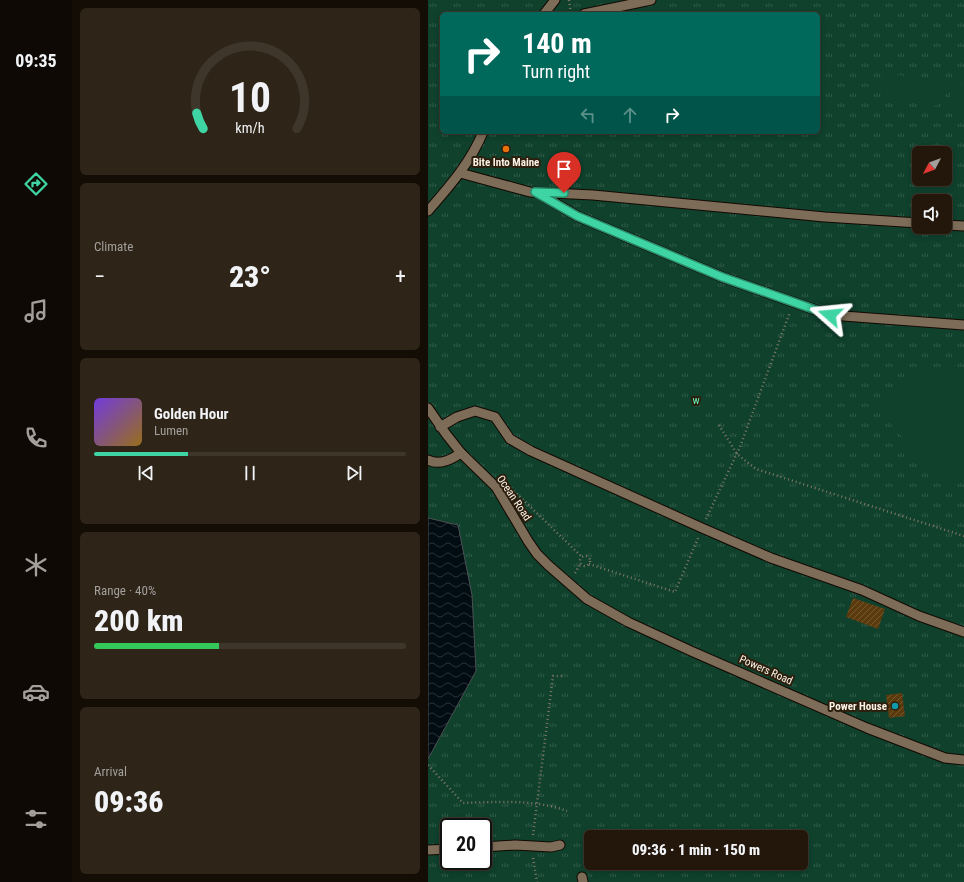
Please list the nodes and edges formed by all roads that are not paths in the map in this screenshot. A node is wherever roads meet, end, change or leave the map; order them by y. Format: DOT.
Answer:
graph roads {
  1 [pos="555,0"];
  2 [pos="651,0"];
  3 [pos="546,12"];
  4 [pos="594,12"];
  5 [pos="482,134"];
  6 [pos="460,173"];
  7 [pos="535,192"];
  8 [pos="428,211"];
  9 [pos="912,223"];
  10 [pos="952,225"];
  11 [pos="964,226"];
  12 [pos="964,325"];
  13 [pos="428,408"];
  14 [pos="440,427"];
  15 [pos="461,453"];
  16 [pos="428,460"];
  17 [pos="570,578"];
  18 [pos="964,632"];
  19 [pos="964,760"];
  20 [pos="560,845"];
  21 [pos="492,846"];
  22 [pos="440,849"];
  23 [pos="428,850"];
  1 -- 3 [label="lane"];
  2 -- 4 [label="lane"];
  5 -- 6 [label="lane"];
  6 -- 7 [label="lane"];
  6 -- 8 [label="lane"];
  7 -- 9 [label="lane"];
  7 -- 12 [label="lane"];
  10 -- 11 [label="lane"];
  13 -- 14 [label="lane, Ocean Road"];
  14 -- 15 [label="lane, Ocean Road"];
  14 -- 18 [label="lane"];
  15 -- 16 [label="lane"];
  15 -- 17 [label="lane, Ocean Road"];
  17 -- 19 [label="lane, Powers Road"];
  20 -- 21 [label="lane"];
  22 -- 23 [label="lane"];
}
